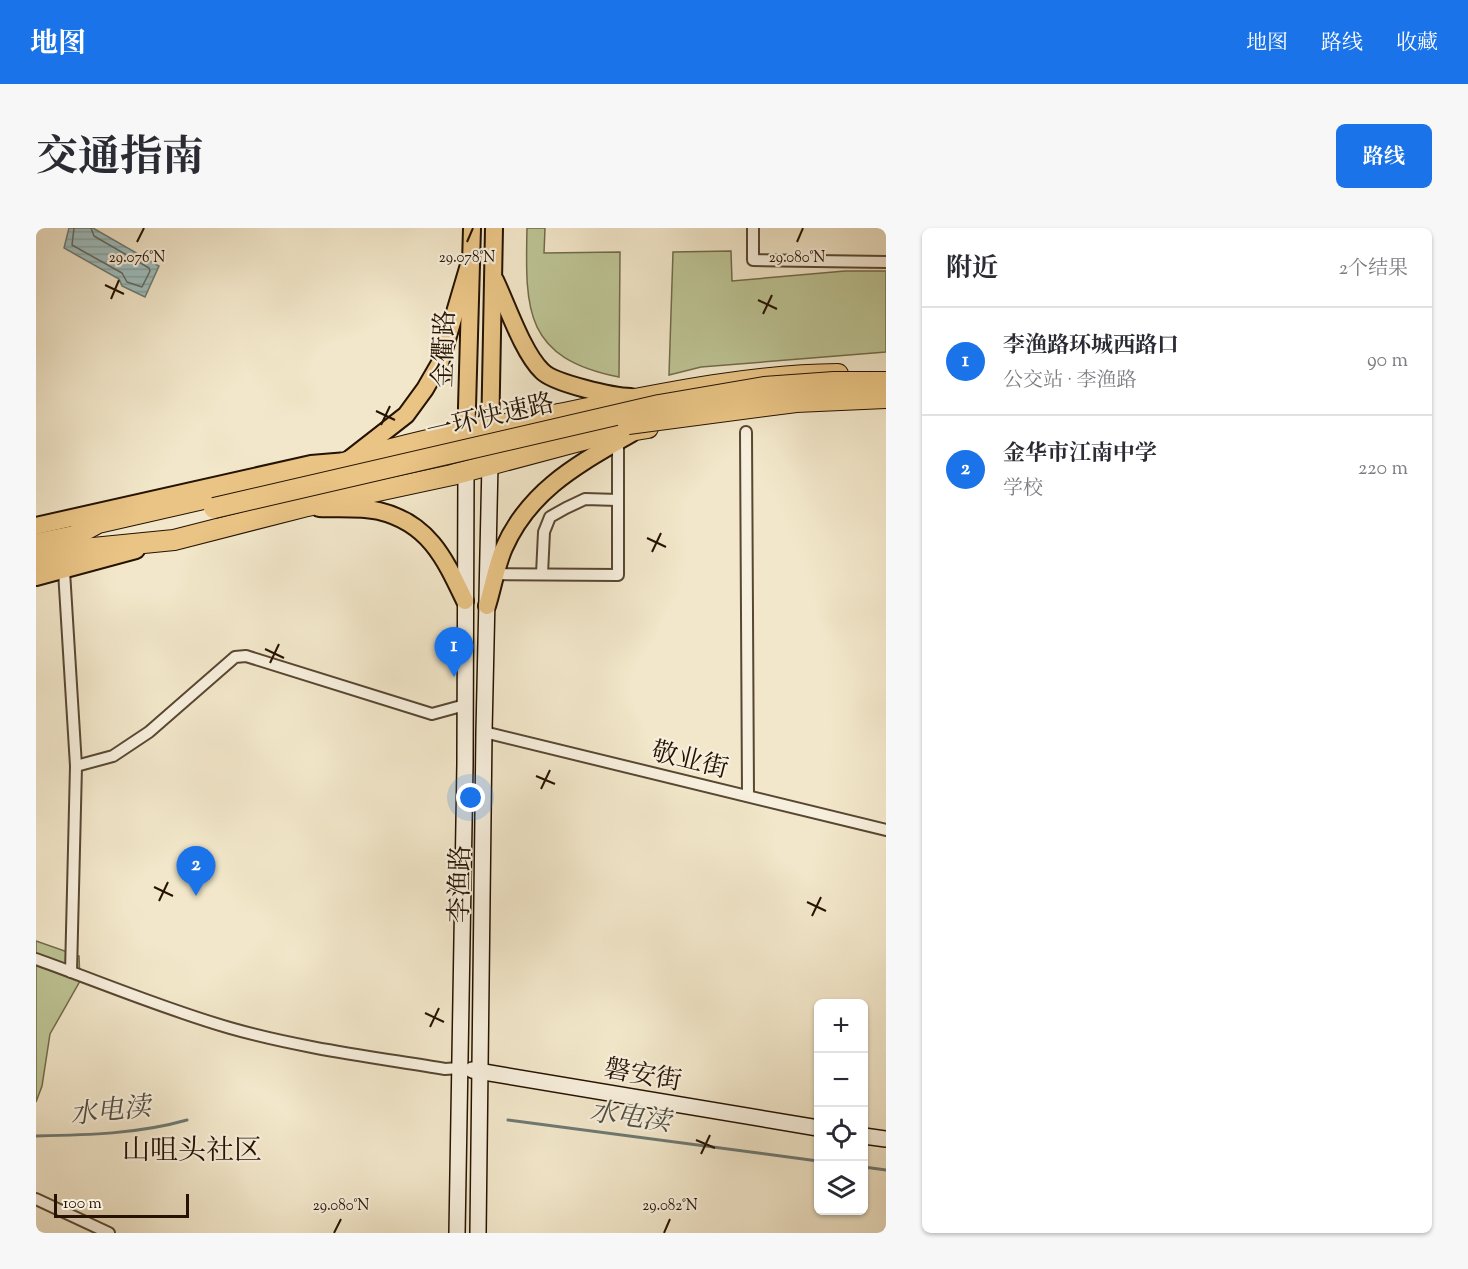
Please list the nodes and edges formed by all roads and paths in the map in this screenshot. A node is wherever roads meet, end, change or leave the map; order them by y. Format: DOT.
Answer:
graph roads {
  1 [pos="472,228"];
  2 [pos="494,228"];
  3 [pos="753,228"];
  4 [pos="471,258"];
  5 [pos="886,262"];
  6 [pos="493,275"];
  7 [pos="886,373"];
  8 [pos="886,382"];
  9 [pos="649,396"];
  10 [pos="886,398"];
  11 [pos="886,406"];
  12 [pos="490,427"];
  13 [pos="636,430"];
  14 [pos="466,431"];
  15 [pos="746,432"];
  16 [pos="618,441"];
  17 [pos="347,461"];
  18 [pos="490,464"];
  19 [pos="466,471"];
  20 [pos="618,500"];
  21 [pos="303,507"];
  22 [pos="214,513"];
  23 [pos="36,526"];
  24 [pos="174,540"];
  25 [pos="74,543"];
  26 [pos="36,544"];
  27 [pos="36,559"];
  28 [pos="64,571"];
  29 [pos="492,574"];
  30 [pos="542,574"];
  31 [pos="36,577"];
  32 [pos="465,601"];
  33 [pos="487,606"];
  34 [pos="465,705"];
  35 [pos="484,732"];
  36 [pos="76,766"];
  37 [pos="748,796"];
  38 [pos="886,830"];
  39 [pos="36,958"];
  40 [pos="71,972"];
  41 [pos="460,1068"];
  42 [pos="481,1071"];
  43 [pos="814,1127"];
  44 [pos="868,1137"];
  45 [pos="886,1139"];
  46 [pos="36,1199"];
  47 [pos="109,1233"];
  48 [pos="457,1233"];
  49 [pos="478,1233"];
  1 -- 4 [label="main road, 金衢路"];
  2 -- 6 [label="main road, 金衢路"];
  3 -- 5 [label="street"];
  4 -- 14 [label="main road, 金衢路"];
  4 -- 17 [label="main road"];
  6 -- 9 [label="main road"];
  6 -- 12 [label="main road, 金衢路"];
  7 -- 9 [label="highway"];
  8 -- 22 [label="highway, 一环快速路, bridge"];
  9 -- 12 [label="highway"];
  10 -- 22 [label="highway, 一环快速路, bridge"];
  11 -- 13 [label="highway"];
  12 -- 14 [label="highway"];
  12 -- 18 [label="main road, 金衢路"];
  13 -- 16 [label="main road"];
  13 -- 18 [label="highway"];
  14 -- 17 [label="highway"];
  14 -- 19 [label="main road, 金衢路"];
  15 -- 37 [label="street"];
  16 -- 20 [label="street"];
  16 -- 29 [label="main road"];
  17 -- 23 [label="main road"];
  17 -- 25 [label="highway"];
  18 -- 19 [label="highway"];
  18 -- 29 [label="main road"];
  19 -- 21 [label="highway"];
  19 -- 32 [label="main road, 李渔路"];
  20 -- 30 [label="street"];
  20 -- 30 [label="street"];
  21 -- 24 [label="highway"];
  21 -- 32 [label="main road"];
  22 -- 25 [label="highway, 一环快速路"];
  24 -- 25 [label="highway"];
  24 -- 28 [label="main road"];
  25 -- 26 [label="highway"];
  25 -- 27 [label="highway"];
  28 -- 31 [label="main road"];
  28 -- 36 [label="street"];
  29 -- 30 [label="street"];
  29 -- 33 [label="main road"];
  32 -- 34 [label="main road, 李渔路"];
  33 -- 35 [label="main road, 李渔路"];
  34 -- 36 [label="street"];
  34 -- 41 [label="main road, 李渔路"];
  35 -- 37 [label="street, 敬业街"];
  35 -- 42 [label="main road, 李渔路"];
  36 -- 40 [label="street"];
  37 -- 38 [label="street, 敬业街"];
  39 -- 40 [label="street"];
  40 -- 41 [label="street"];
  41 -- 42 [label="main road, 磐安街"];
  41 -- 48 [label="main road, 李渔路"];
  42 -- 43 [label="main road, 磐安街"];
  42 -- 49 [label="main road, 李渔路"];
  44 -- 45 [label="main road"];
  46 -- 47 [label="street"];
}
